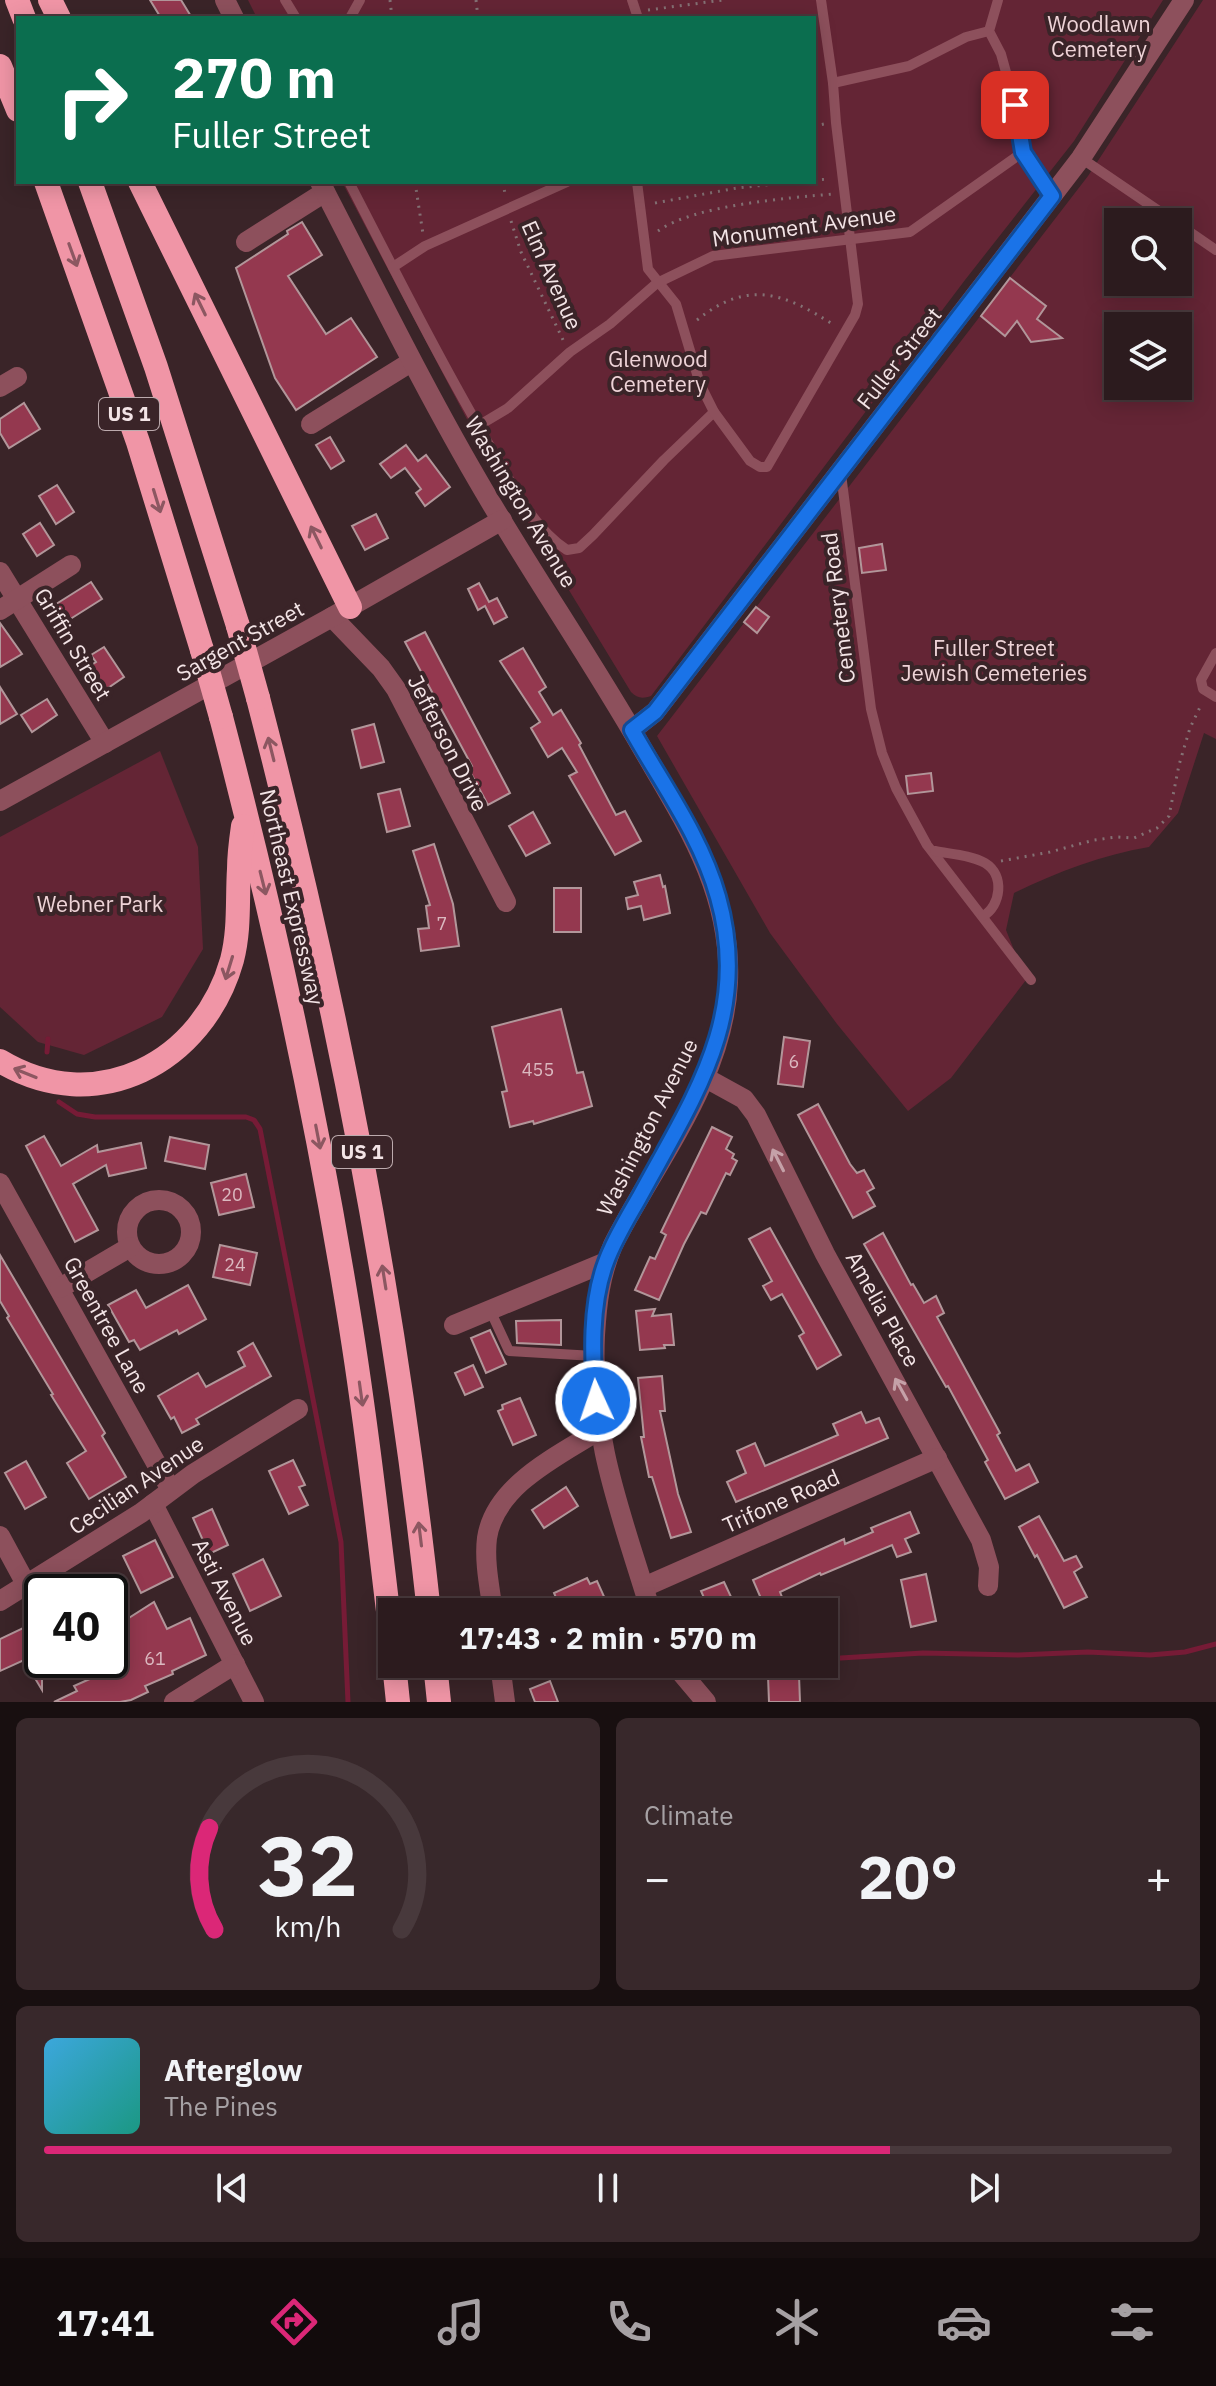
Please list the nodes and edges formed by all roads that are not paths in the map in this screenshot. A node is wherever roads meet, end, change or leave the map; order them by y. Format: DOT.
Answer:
graph roads {
  1 [pos="632,0"];
  2 [pos="821,0"];
  3 [pos="998,0"];
  4 [pos="1184,0"];
  5 [pos="637,15"];
  6 [pos="989,31"];
  7 [pos="0,66"];
  8 [pos="833,83"];
  9 [pos="16,105"];
  10 [pos="1023,152"];
  11 [pos="1081,158"];
  12 [pos="47,184"];
  13 [pos="91,184"];
  14 [pos="141,184"];
  15 [pos="350,184"];
  16 [pos="563,184"];
  17 [pos="637,184"];
  18 [pos="322,187"];
  19 [pos="1052,196"];
  20 [pos="1155,208"];
  21 [pos="1192,233"];
  22 [pos="850,239"];
  23 [pos="246,242"];
  24 [pos="1216,250"];
  25 [pos="393,267"];
  26 [pos="657,283"];
  27 [pos="411,362"];
  28 [pos="714,412"];
  29 [pos="311,424"];
  30 [pos="478,426"];
  31 [pos="841,472"];
  32 [pos="502,520"];
  33 [pos="71,565"];
  34 [pos="0,572"];
  35 [pos="9,605"];
  36 [pos="341,612"];
  37 [pos="1216,653"];
  38 [pos="1212,695"];
  39 [pos="632,730"];
  40 [pos="105,743"];
  41 [pos="0,801"];
  42 [pos="244,807"];
  43 [pos="935,851"];
  44 [pos="506,902"];
  45 [pos="983,916"];
  46 [pos="1031,980"];
  47 [pos="0,1061"];
  48 [pos="704,1077"];
  49 [pos="0,1183"];
  50 [pos="130,1247"];
  51 [pos="606,1262"];
  52 [pos="60,1288"];
  53 [pos="490,1310"];
  54 [pos="454,1325"];
  55 [pos="594,1356"];
  56 [pos="298,1409"];
  57 [pos="599,1430"];
  58 [pos="937,1458"];
  59 [pos="171,1490"];
  60 [pos="153,1504"];
  61 [pos="0,1536"];
  62 [pos="42,1574"];
  63 [pos="24,1580"];
  64 [pos="24,1585"];
  65 [pos="988,1586"];
  66 [pos="644,1587"];
  67 [pos="386,1598"];
  68 [pos="427,1598"];
  69 [pos="491,1598"];
  70 [pos="647,1598"];
  71 [pos="0,1601"];
  72 [pos="235,1664"];
  73 [pos="395,1678"];
  74 [pos="436,1678"];
  75 [pos="502,1678"];
  76 [pos="686,1678"];
  77 [pos="174,1702"];
  78 [pos="254,1702"];
  79 [pos="398,1702"];
  80 [pos="439,1702"];
  81 [pos="505,1702"];
  82 [pos="706,1702"];
  1 -- 5 [label="lane"];
  2 -- 8 [label="lane"];
  3 -- 6 [label="lane"];
  4 -- 11 [label="street, Fuller Street"];
  6 -- 8 [label="lane"];
  6 -- 10 [label="lane"];
  7 -- 9 [label="highway"];
  8 -- 22 [label="lane"];
  10 -- 19 [label="lane"];
  10 -- 22 [label="lane, Monument Avenue"];
  11 -- 19 [label="street, Fuller Street"];
  11 -- 20 [label="lane"];
  12 -- 42 [label="highway, Northeast Expressway / US 1, one-way, bridge"];
  68 -- 13 [label="highway, Northeast Expressway / US 1, one-way, bridge"];
  36 -- 14 [label="highway, one-way"];
  15 -- 25 [label="lane"];
  16 -- 25 [label="lane"];
  17 -- 26 [label="lane"];
  18 -- 23 [label="street"];
  18 -- 27 [label="street, Washington Avenue"];
  19 -- 31 [label="street, Fuller Street"];
  21 -- 24 [label="lane"];
  22 -- 26 [label="lane, Monument Avenue"];
  22 -- 28 [label="lane"];
  25 -- 30 [label="lane"];
  26 -- 28 [label="lane"];
  26 -- 30 [label="lane, Monument Avenue"];
  27 -- 29 [label="street"];
  27 -- 32 [label="street, Washington Avenue"];
  28 -- 30 [label="lane"];
  31 -- 39 [label="street, Fuller Street"];
  31 -- 43 [label="lane, Cemetery Road"];
  32 -- 36 [label="street, Sargent Street"];
  32 -- 39 [label="street, Washington Avenue"];
  33 -- 35 [label="street"];
  34 -- 35 [label="street, Griffin Street"];
  35 -- 40 [label="street, Griffin Street"];
  36 -- 40 [label="street, Sargent Street"];
  36 -- 44 [label="street, Jefferson Drive"];
  37 -- 38 [label="lane"];
  39 -- 48 [label="street, Washington Avenue"];
  40 -- 41 [label="street, Sargent Street"];
  42 -- 47 [label="highway, one-way"];
  42 -- 67 [label="highway, Northeast Expressway / US 1, one-way"];
  43 -- 45 [label="lane, Cemetery Road"];
  43 -- 45 [label="lane"];
  45 -- 46 [label="lane, Cemetery Road"];
  48 -- 51 [label="street, Washington Avenue"];
  58 -- 48 [label="street, Amelia Place, one-way"];
  49 -- 52 [label="street, Greentree Lane"];
  50 -- 52 [label="street"];
  51 -- 53 [label="street"];
  51 -- 55 [label="street, Washington Avenue"];
  52 -- 59 [label="street, Greentree Lane"];
  53 -- 54 [label="street"];
  53 -- 55 [label="lane"];
  55 -- 57 [label="street, Washington Avenue"];
  56 -- 59 [label="street, Cecilian Avenue"];
  57 -- 66 [label="street, Washington Avenue"];
  57 -- 69 [label="street"];
  58 -- 65 [label="street, Amelia Place"];
  58 -- 66 [label="street, Trifone Road"];
  59 -- 60 [label="street, Cecilian Avenue"];
  60 -- 62 [label="street, Cecilian Avenue"];
  60 -- 72 [label="street, Asti Avenue"];
  61 -- 63 [label="street"];
  64 -- 71 [label="street, Cecilian Avenue"];
  66 -- 70 [label="street, Washington Avenue"];
  72 -- 77 [label="street"];
  72 -- 78 [label="street, Asti Avenue"];
  73 -- 79 [label="highway"];
  74 -- 80 [label="highway"];
  75 -- 81 [label="street"];
  76 -- 82 [label="street"];
}
